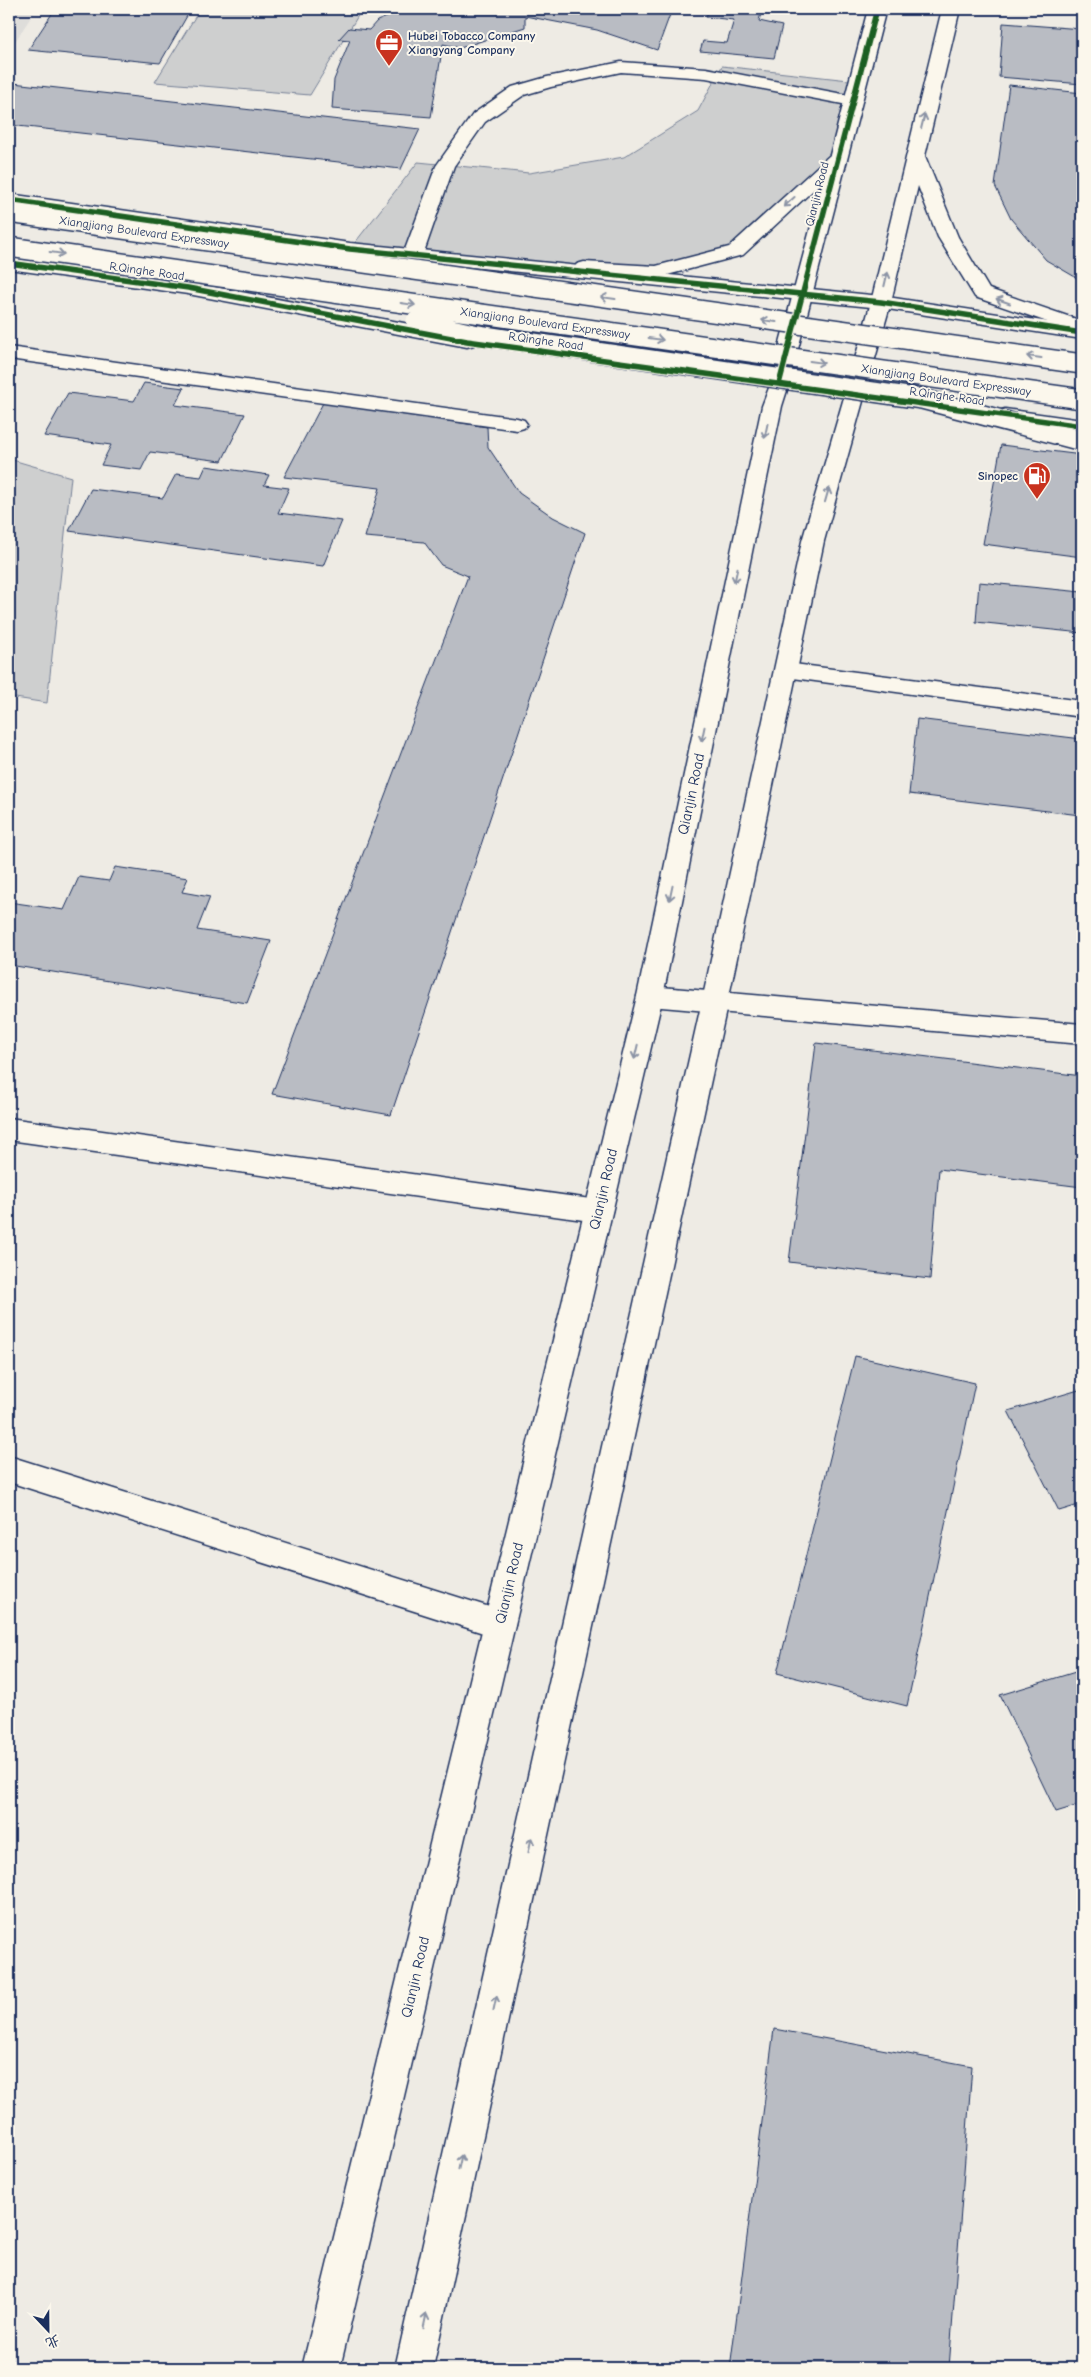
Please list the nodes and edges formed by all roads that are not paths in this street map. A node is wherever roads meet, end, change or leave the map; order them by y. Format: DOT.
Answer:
graph roads {
  1 [pos="877,9"];
  2 [pos="951,9"];
  3 [pos="853,101"];
  4 [pos="915,154"];
  5 [pos="838,158"];
  6 [pos="9,200"];
  7 [pos="9,213"];
  8 [pos="9,246"];
  9 [pos="413,255"];
  10 [pos="9,263"];
  11 [pos="521,265"];
  12 [pos="232,279"];
  13 [pos="803,294"];
  14 [pos="881,302"];
  15 [pos="1082,328"];
  16 [pos="1082,333"];
  17 [pos="9,354"];
  18 [pos="1082,364"];
  19 [pos="779,384"];
  20 [pos="855,394"];
  21 [pos="1082,399"];
  22 [pos="517,424"];
  23 [pos="1082,426"];
  24 [pos="1082,442"];
  25 [pos="786,671"];
  26 [pos="1082,709"];
  27 [pos="650,996"];
  28 [pos="715,1002"];
  29 [pos="1082,1034"];
  30 [pos="9,1129"];
  31 [pos="598,1211"];
  32 [pos="9,1469"];
  33 [pos="499,1624"];
  34 [pos="321,2368"];
  35 [pos="414,2368"];
  1 -- 3 [label="main road, Qianjin Road"];
  4 -- 2 [label="main road, one-way"];
  3 -- 5 [label="main road, Qianjin Road"];
  3 -- 9 [label="main road"];
  14 -- 4 [label="main road, one-way"];
  15 -- 4 [label="main road, one-way"];
  5 -- 11 [label="main road, one-way"];
  5 -- 13 [label="main road, Qianjin Road"];
  6 -- 9 [label="main road"];
  18 -- 7 [label="main road, Xiangjiang Boulevard Expressway, one-way, bridge"];
  8 -- 12 [label="main road, Xiangjiang Boulevard Expressway, one-way, bridge"];
  9 -- 11 [label="main road"];
  10 -- 19 [label="main road, R.Qinghe Road"];
  11 -- 13 [label="main road"];
  12 -- 21 [label="main road, Xiangjiang Boulevard Expressway, one-way, bridge"];
  12 -- 24 [label="main road, bridge"];
  13 -- 14 [label="main road"];
  13 -- 19 [label="main road, Qianjin Road"];
  14 -- 16 [label="main road"];
  14 -- 20 [label="main road"];
  17 -- 22 [label="main road"];
  19 -- 20 [label="main road, R.Qinghe Road"];
  19 -- 27 [label="main road, Qianjin Road, one-way"];
  20 -- 23 [label="main road, R.Qinghe Road"];
  25 -- 20 [label="main road, one-way"];
  25 -- 26 [label="main road"];
  25 -- 28 [label="main road"];
  27 -- 28 [label="main road"];
  27 -- 31 [label="main road, Qianjin Road, one-way"];
  28 -- 29 [label="main road"];
  35 -- 28 [label="main road, one-way"];
  30 -- 31 [label="main road"];
  31 -- 33 [label="main road, Qianjin Road"];
  32 -- 33 [label="main road"];
  33 -- 34 [label="main road, Qianjin Road"];
}
